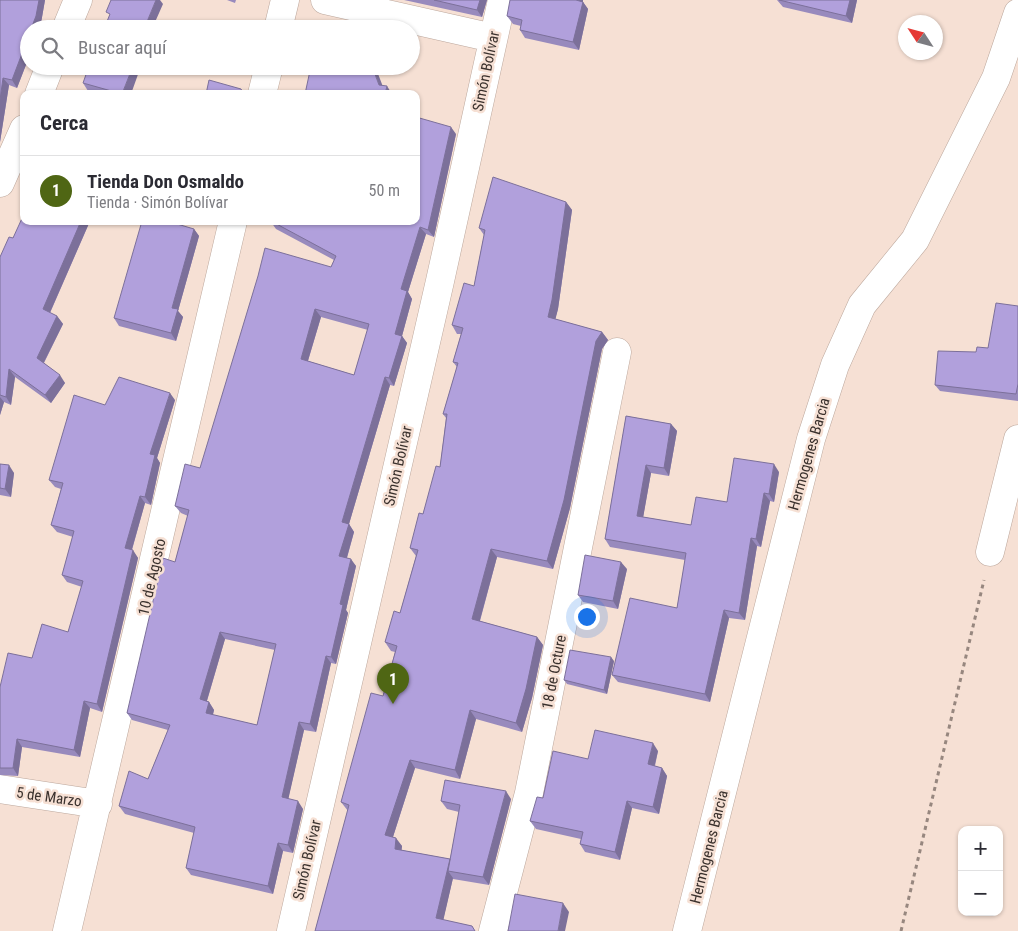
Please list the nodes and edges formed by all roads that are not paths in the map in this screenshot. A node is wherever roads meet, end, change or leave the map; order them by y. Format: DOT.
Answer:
graph roads {
  1 [pos="78,0"];
  2 [pos="285,0"];
  3 [pos="325,0"];
  4 [pos="502,0"];
  5 [pos="1018,13"];
  6 [pos="70,20"];
  7 [pos="280,20"];
  8 [pos="413,20"];
  9 [pos="420,21"];
  10 [pos="493,38"];
  11 [pos="46,75"];
  12 [pos="267,75"];
  13 [pos="40,90"];
  14 [pos="263,90"];
  15 [pos="20,138"];
  16 [pos="0,183"];
  17 [pos="232,225"];
  18 [pos="617,352"];
  19 [pos="1018,439"];
  20 [pos="990,552"];
  21 [pos="0,789"];
  22 [pos="98,804"];
  23 [pos="66,931"];
  24 [pos="291,931"];
  25 [pos="493,931"];
  26 [pos="687,931"];
  1 -- 6 [label="street"];
  2 -- 7 [label="street"];
  3 -- 8 [label="street"];
  4 -- 10 [label="street, Simón Bolívar"];
  5 -- 26 [label="street, Hermogenes Barcia"];
  9 -- 10 [label="street"];
  10 -- 24 [label="street, Simón Bolívar"];
  11 -- 13 [label="street"];
  12 -- 14 [label="street"];
  15 -- 16 [label="street"];
  17 -- 22 [label="street, 10 de Agosto"];
  18 -- 25 [label="street, 18 de Octure"];
  19 -- 20 [label="street"];
  21 -- 22 [label="street, 5 de Marzo"];
  22 -- 23 [label="street, 10 de Agosto"];
}
